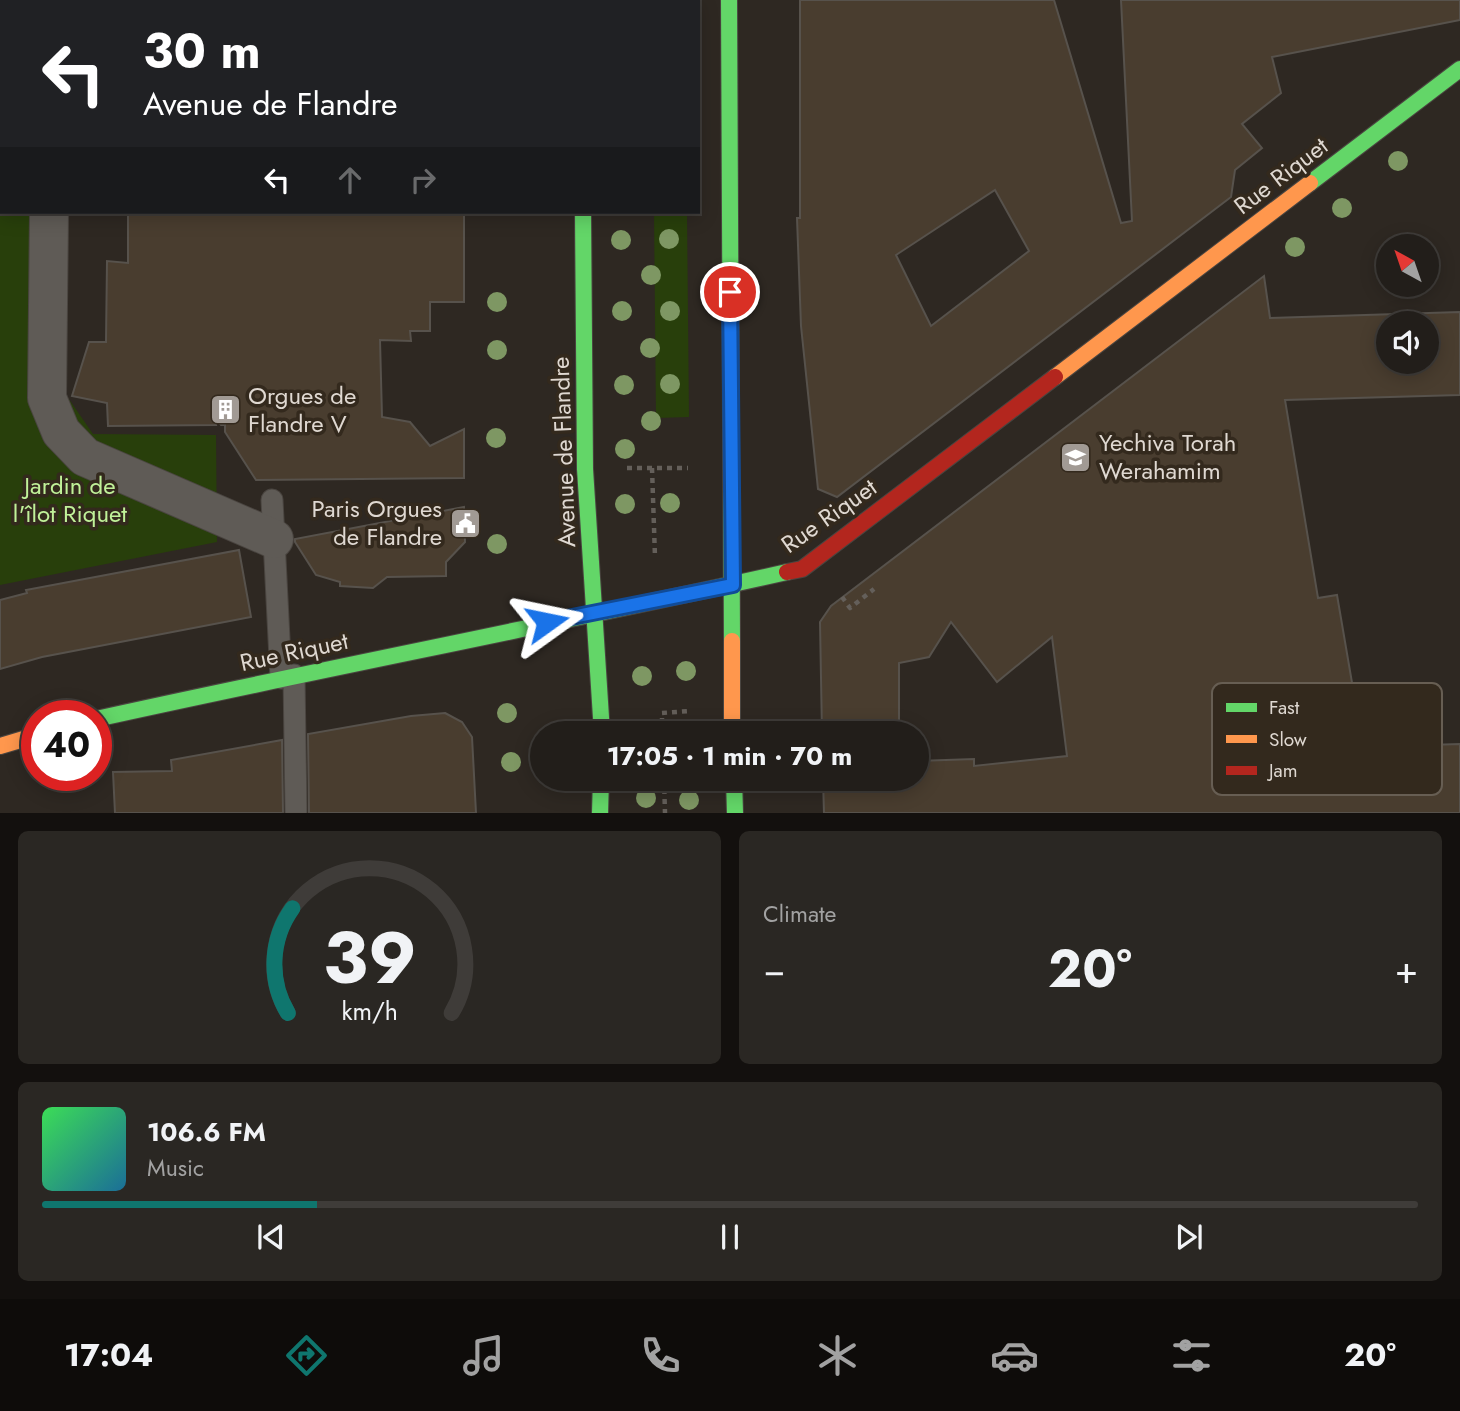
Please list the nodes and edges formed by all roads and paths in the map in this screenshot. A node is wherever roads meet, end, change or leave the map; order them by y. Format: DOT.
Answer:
graph roads {
  1 [pos="729,0"];
  2 [pos="1460,69"];
  3 [pos="49,214"];
  4 [pos="583,214"];
  5 [pos="652,468"];
  6 [pos="272,500"];
  7 [pos="274,538"];
  8 [pos="656,568"];
  9 [pos="733,585"];
  10 [pos="874,589"];
  11 [pos="842,597"];
  12 [pos="593,613"];
  13 [pos="288,676"];
  14 [pos="700,710"];
  15 [pos="112,715"];
  16 [pos="600,721"];
  17 [pos="662,721"];
  18 [pos="732,721"];
  19 [pos="21,740"];
  20 [pos="0,746"];
  21 [pos="601,791"];
  22 [pos="664,791"];
  23 [pos="734,791"];
  24 [pos="296,813"];
  25 [pos="600,813"];
  26 [pos="664,813"];
  27 [pos="735,813"];
  1 -- 9 [label="street"];
  2 -- 9 [label="street, Rue Riquet"];
  3 -- 7 [label="street"];
  4 -- 12 [label="street, Avenue de Flandre"];
  5 -- 8 [label="path"];
  6 -- 7 [label="lane"];
  7 -- 13 [label="lane"];
  9 -- 12 [label="street, Rue Riquet"];
  9 -- 18 [label="street"];
  10 -- 11 [label="path"];
  12 -- 13 [label="street, Rue Riquet"];
  12 -- 16 [label="street, Avenue de Flandre"];
  13 -- 15 [label="street, Rue Riquet"];
  13 -- 24 [label="lane"];
  14 -- 17 [label="path"];
  19 -- 20 [label="street"];
  21 -- 25 [label="street"];
  22 -- 26 [label="path"];
  23 -- 27 [label="street"];
}
